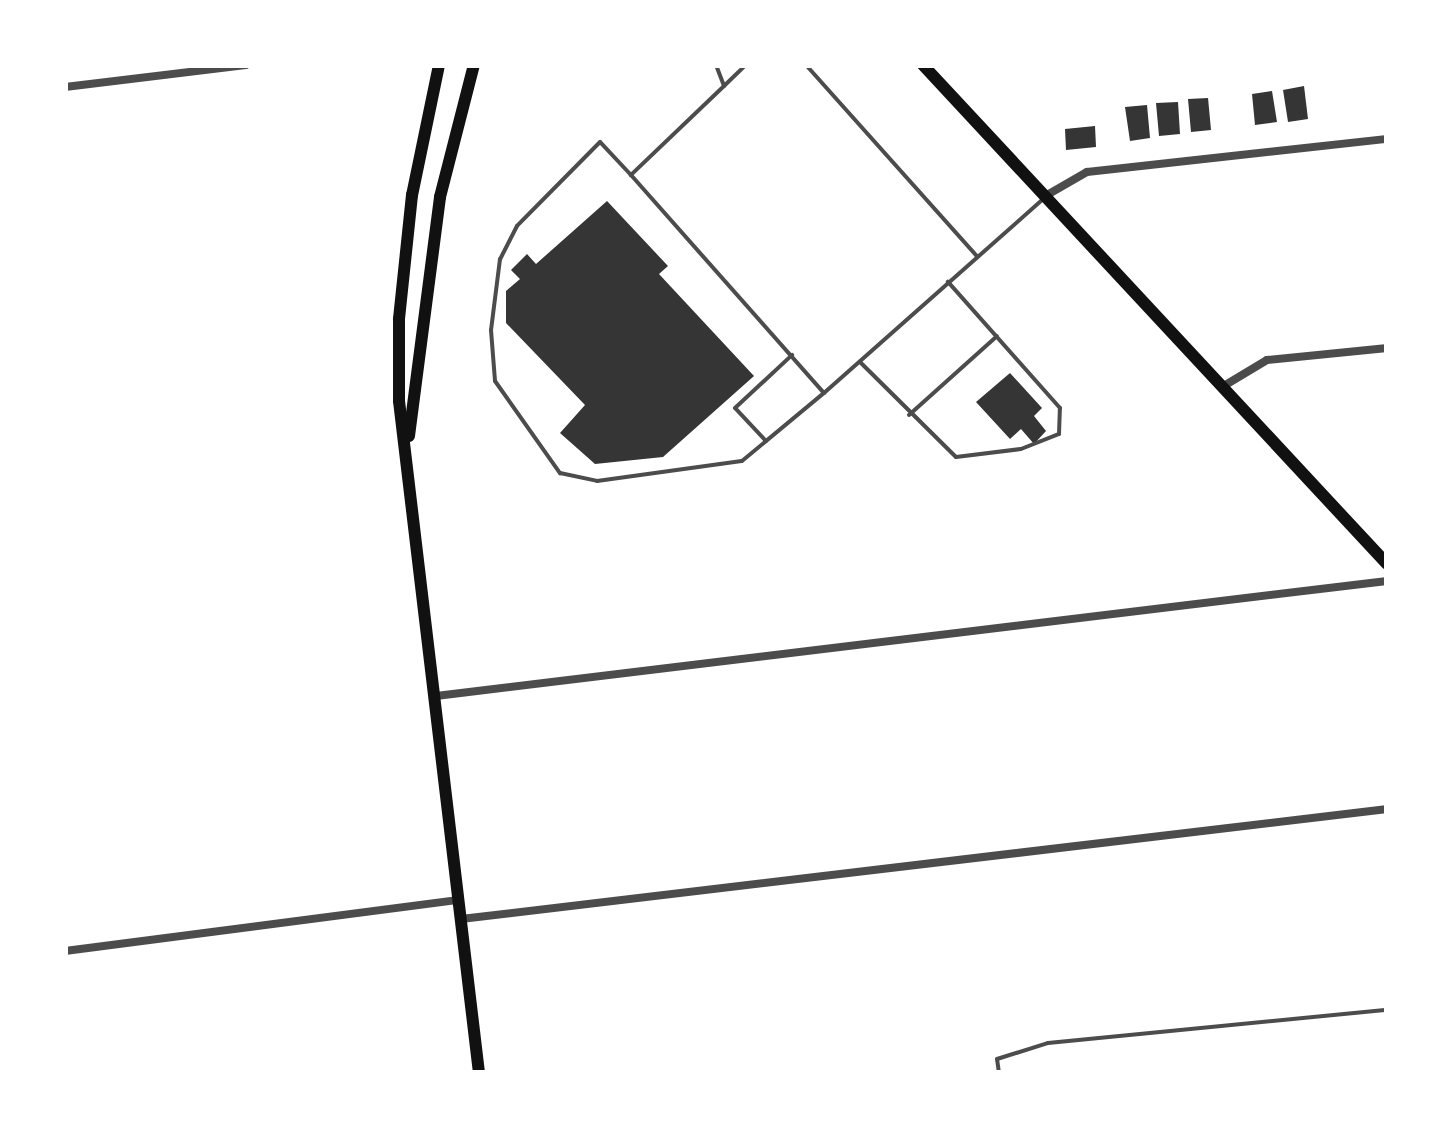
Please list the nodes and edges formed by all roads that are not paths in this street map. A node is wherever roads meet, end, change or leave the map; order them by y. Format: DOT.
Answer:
graph roads {
  1 [pos="246,65"];
  2 [pos="439,65"];
  3 [pos="474,65"];
  4 [pos="716,65"];
  5 [pos="746,65"];
  6 [pos="806,65"];
  7 [pos="924,65"];
  8 [pos="724,86"];
  9 [pos="65,87"];
  10 [pos="1387,139"];
  11 [pos="632,175"];
  12 [pos="1047,196"];
  13 [pos="977,256"];
  14 [pos="948,282"];
  15 [pos="997,336"];
  16 [pos="1387,348"];
  17 [pos="792,355"];
  18 [pos="860,362"];
  19 [pos="1222,387"];
  20 [pos="824,393"];
  21 [pos="909,415"];
  22 [pos="766,441"];
  23 [pos="408,448"];
  24 [pos="1387,564"];
  25 [pos="1387,581"];
  26 [pos="436,696"];
  27 [pos="1387,810"];
  28 [pos="459,900"];
  29 [pos="461,919"];
  30 [pos="65,951"];
  31 [pos="1387,1010"];
  32 [pos="479,1073"];
  33 [pos="999,1073"];
  1 -- 9 [label="street"];
  2 -- 23 [label="main road"];
  3 -- 23 [label="main road"];
  4 -- 8 [label="lane"];
  5 -- 8 [label="lane"];
  6 -- 13 [label="lane"];
  7 -- 12 [label="main road"];
  8 -- 11 [label="lane"];
  10 -- 12 [label="street"];
  11 -- 17 [label="lane"];
  11 -- 22 [label="lane"];
  12 -- 13 [label="lane"];
  12 -- 19 [label="main road"];
  13 -- 14 [label="lane"];
  14 -- 15 [label="lane"];
  14 -- 18 [label="lane"];
  15 -- 21 [label="lane"];
  15 -- 21 [label="lane"];
  16 -- 19 [label="street"];
  17 -- 20 [label="lane"];
  17 -- 22 [label="lane"];
  18 -- 20 [label="lane"];
  18 -- 21 [label="lane"];
  19 -- 24 [label="main road"];
  20 -- 22 [label="lane"];
  23 -- 26 [label="main road"];
  25 -- 26 [label="street"];
  26 -- 28 [label="main road"];
  27 -- 29 [label="street"];
  28 -- 29 [label="main road"];
  28 -- 30 [label="street"];
  29 -- 32 [label="main road"];
  31 -- 33 [label="lane"];
}
